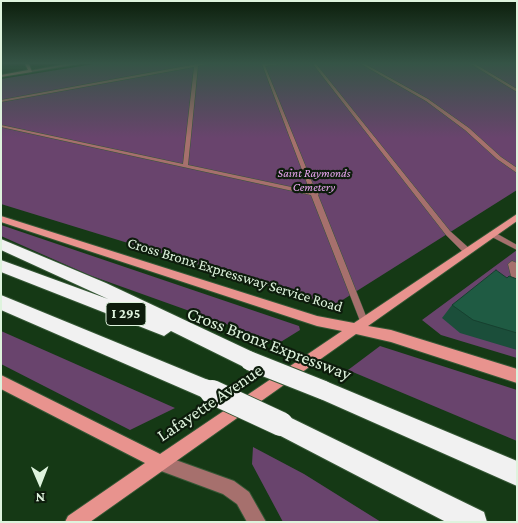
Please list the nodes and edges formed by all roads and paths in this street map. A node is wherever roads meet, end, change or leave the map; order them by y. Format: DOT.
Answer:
graph roads {
  1 [pos="71,88"];
  2 [pos="194,88"];
  3 [pos="273,88"];
  4 [pos="333,88"];
  5 [pos="405,88"];
  6 [pos="1,101"];
  7 [pos="1,126"];
  8 [pos="185,166"];
  9 [pos="517,171"];
  10 [pos="316,194"];
  11 [pos="517,217"];
  12 [pos="1,219"];
  13 [pos="492,234"];
  14 [pos="1,244"];
  15 [pos="517,248"];
  16 [pos="467,251"];
  17 [pos="1,266"];
  18 [pos="517,266"];
  19 [pos="517,284"];
  20 [pos="1,302"];
  21 [pos="359,325"];
  22 [pos="250,361"];
  23 [pos="517,376"];
  24 [pos="1,382"];
  25 [pos="159,462"];
  26 [pos="517,474"];
  27 [pos="74,522"];
  28 [pos="257,522"];
  29 [pos="474,522"];
  1 -- 6 [label="lane"];
  2 -- 8 [label="lane"];
  3 -- 10 [label="lane"];
  4 -- 16 [label="lane"];
  5 -- 9 [label="lane"];
  7 -- 8 [label="lane"];
  8 -- 10 [label="lane"];
  10 -- 21 [label="lane"];
  11 -- 13 [label="street, Lafayette Avenue"];
  12 -- 21 [label="street, Cross Bronx Expressway Service Road"];
  13 -- 15 [label="lane"];
  13 -- 16 [label="street, Lafayette Avenue"];
  14 -- 22 [label="highway"];
  16 -- 21 [label="street, Lafayette Avenue"];
  17 -- 22 [label="highway, Cross Bronx Expressway / I 295"];
  18 -- 19 [label="lane"];
  20 -- 29 [label="highway, I 295, bridge"];
  21 -- 23 [label="street, Cross Bronx Expressway Service Road"];
  21 -- 25 [label="street, Lafayette Avenue"];
  22 -- 26 [label="highway, Cross Bronx Expressway / I 295, bridge"];
  24 -- 25 [label="street"];
  25 -- 27 [label="street, Lafayette Avenue"];
  25 -- 28 [label="street"];
}
